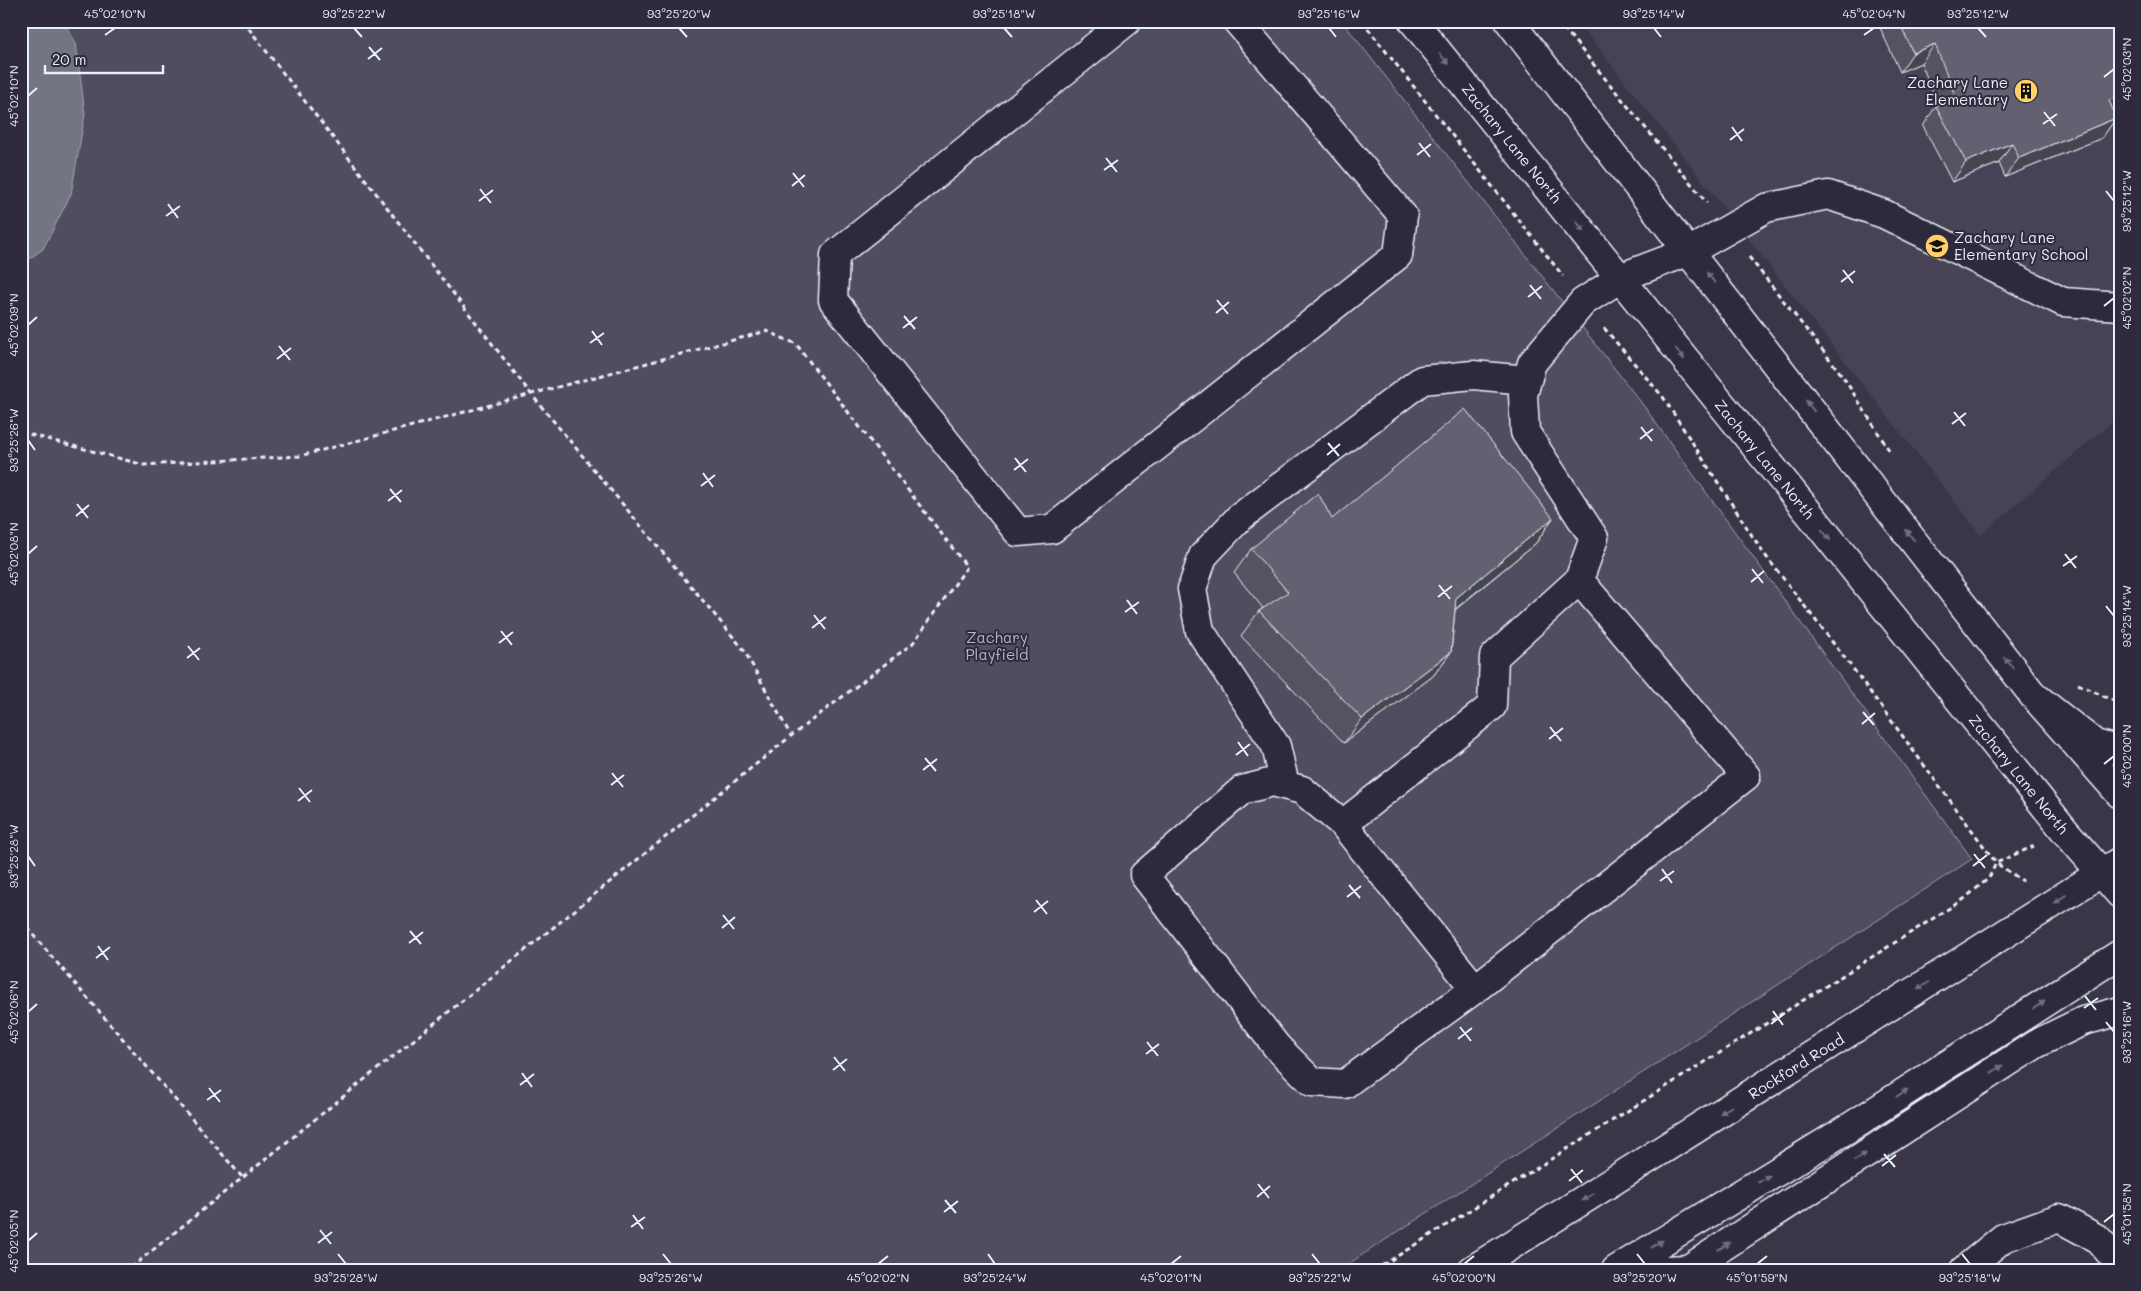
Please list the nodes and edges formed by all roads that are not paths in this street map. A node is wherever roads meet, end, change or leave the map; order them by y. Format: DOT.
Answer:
graph roads {
  1 [pos="1127,21"];
  2 [pos="1237,21"];
  3 [pos="1413,21"];
  4 [pos="1509,21"];
  5 [pos="1690,251"];
  6 [pos="1622,278"];
  7 [pos="2120,306"];
  8 [pos="1527,380"];
  9 [pos="1579,580"];
  10 [pos="2034,694"];
  11 [pos="2120,750"];
  12 [pos="1285,785"];
  13 [pos="2120,794"];
  14 [pos="1343,824"];
  15 [pos="2110,867"];
  16 [pos="2120,894"];
  17 [pos="2120,954"];
  18 [pos="1475,989"];
  19 [pos="2120,1012"];
  20 [pos="2120,1264"];
  21 [pos="1472,1270"];
  22 [pos="1616,1270"];
  23 [pos="1664,1270"];
  24 [pos="1964,1270"];
  1 -- 2 [label="street"];
  3 -- 6 [label="street, Zachary Lane North, one-way"];
  4 -- 5 [label="street"];
  5 -- 6 [label="street"];
  5 -- 7 [label="street"];
  10 -- 5 [label="street, one-way"];
  6 -- 8 [label="street"];
  6 -- 15 [label="street, Zachary Lane North, one-way"];
  8 -- 9 [label="street"];
  8 -- 12 [label="street"];
  9 -- 14 [label="street"];
  9 -- 18 [label="street"];
  10 -- 11 [label="street"];
  10 -- 13 [label="street"];
  12 -- 14 [label="street"];
  12 -- 18 [label="street"];
  14 -- 18 [label="street"];
  15 -- 16 [label="street, Zachary Lane North"];
  15 -- 21 [label="street, Rockford Road, one-way"];
  22 -- 17 [label="street, one-way"];
  23 -- 19 [label="street, one-way"];
  20 -- 24 [label="street"];
}
